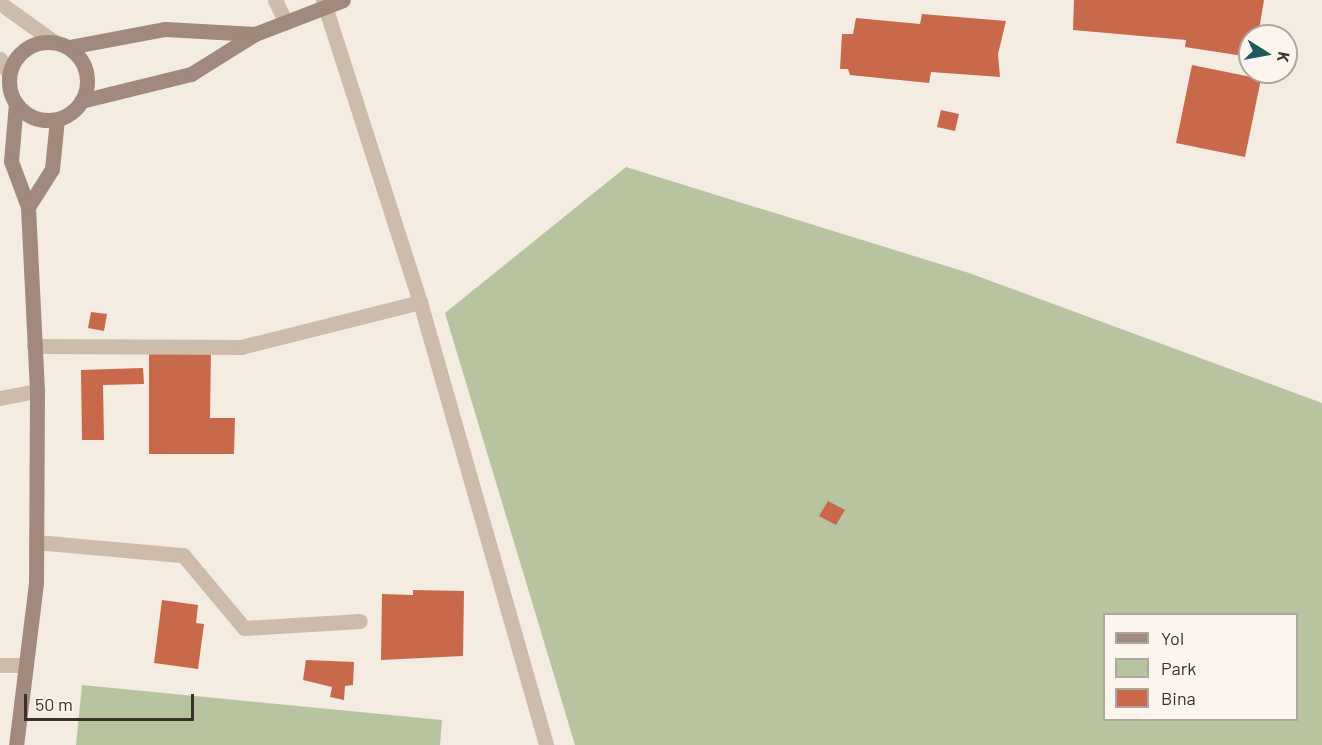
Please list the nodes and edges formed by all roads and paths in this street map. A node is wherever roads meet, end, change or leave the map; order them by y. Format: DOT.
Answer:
graph roads {
  1 [pos="275,0"];
  2 [pos="343,0"];
  3 [pos="0,3"];
  4 [pos="323,4"];
  5 [pos="286,23"];
  6 [pos="255,34"];
  7 [pos="61,45"];
  8 [pos="0,59"];
  9 [pos="9,74"];
  10 [pos="81,101"];
  11 [pos="16,104"];
  12 [pos="57,119"];
  13 [pos="28,207"];
  14 [pos="420,302"];
  15 [pos="34,346"];
  16 [pos="37,391"];
  17 [pos="0,398"];
  18 [pos="36,542"];
  19 [pos="360,621"];
  20 [pos="0,665"];
  21 [pos="26,665"];
  22 [pos="16,745"];
  23 [pos="546,745"];
  1 -- 5 [label="street"];
  2 -- 4 [label="main road"];
  3 -- 7 [label="street"];
  4 -- 5 [label="main road"];
  4 -- 14 [label="street"];
  5 -- 6 [label="main road"];
  6 -- 7 [label="main road"];
  6 -- 10 [label="main road"];
  7 -- 9 [label="main road"];
  7 -- 10 [label="main road"];
  8 -- 9 [label="street"];
  9 -- 11 [label="main road"];
  10 -- 12 [label="main road"];
  11 -- 12 [label="main road"];
  11 -- 13 [label="main road"];
  12 -- 13 [label="main road"];
  13 -- 15 [label="main road"];
  14 -- 15 [label="street"];
  14 -- 23 [label="street"];
  15 -- 16 [label="main road"];
  16 -- 17 [label="street"];
  16 -- 18 [label="main road"];
  18 -- 19 [label="street"];
  18 -- 21 [label="main road"];
  20 -- 21 [label="street"];
  21 -- 22 [label="main road"];
}
